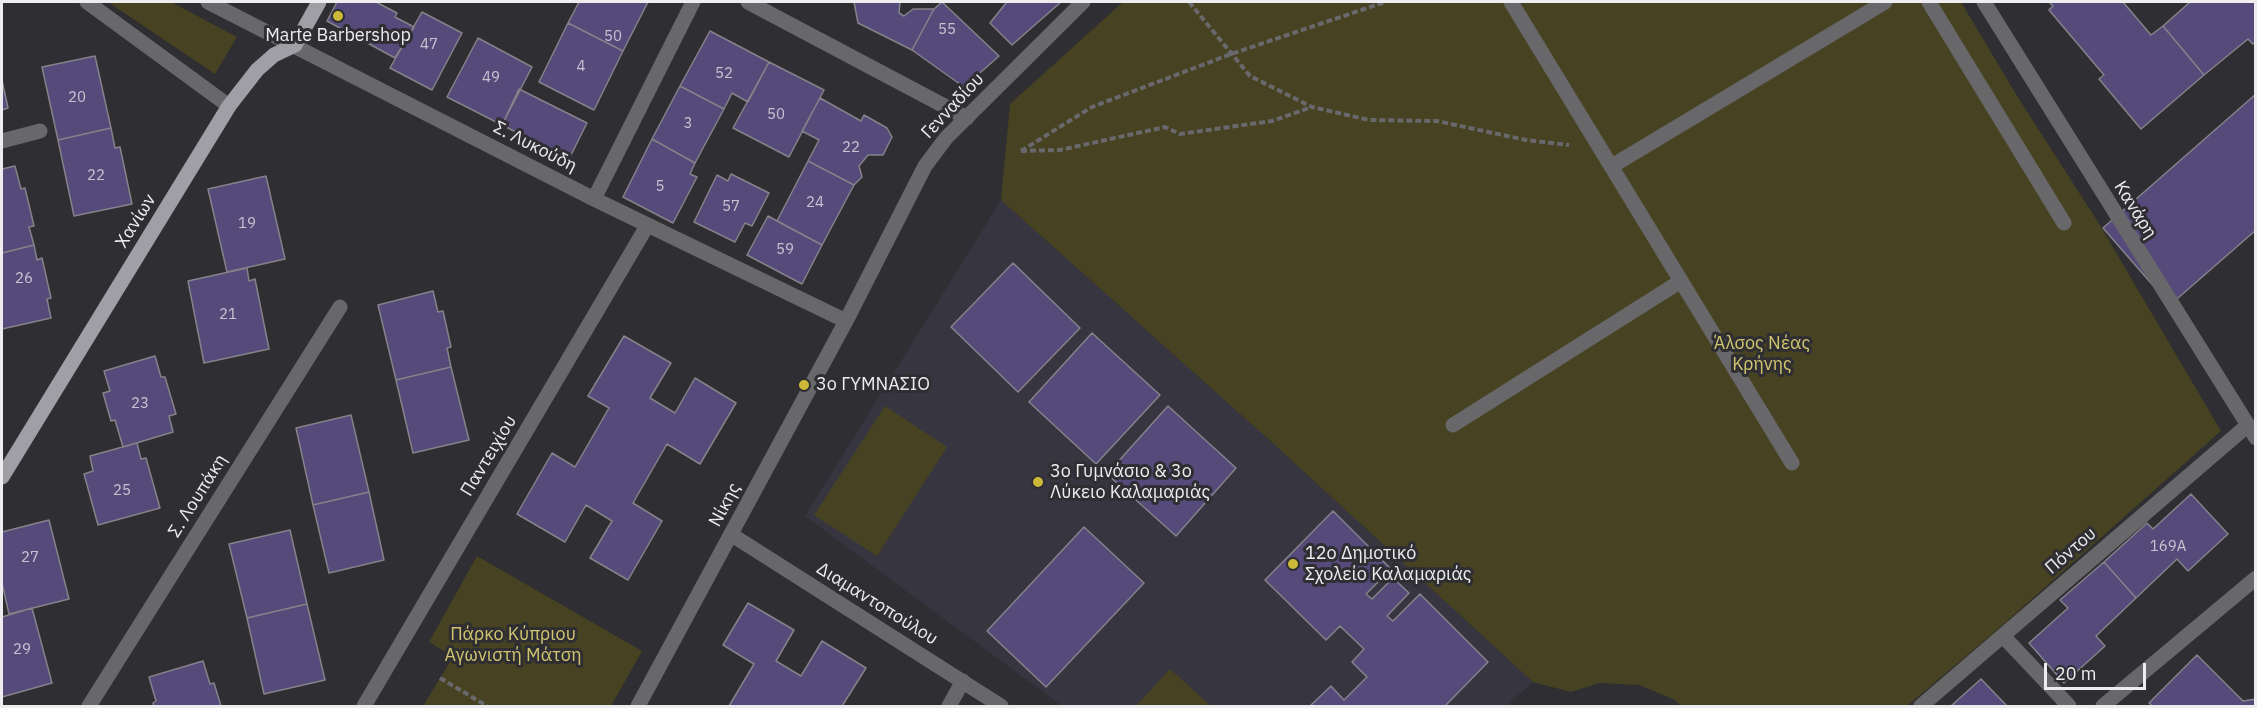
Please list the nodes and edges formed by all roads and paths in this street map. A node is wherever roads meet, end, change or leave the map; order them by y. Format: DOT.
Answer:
graph roads {
  1 [pos="87,2"];
  2 [pos="208,2"];
  3 [pos="319,2"];
  4 [pos="693,2"];
  5 [pos="748,2"];
  6 [pos="1083,2"];
  7 [pos="1188,2"];
  8 [pos="1385,2"];
  9 [pos="1511,2"];
  10 [pos="1886,2"];
  11 [pos="1929,2"];
  12 [pos="1984,2"];
  13 [pos="295,45"];
  14 [pos="1232,54"];
  15 [pos="229,106"];
  16 [pos="1312,107"];
  17 [pos="967,118"];
  18 [pos="40,131"];
  19 [pos="2,141"];
  20 [pos="1579,146"];
  21 [pos="1612,166"];
  22 [pos="594,199"];
  23 [pos="2064,223"];
  24 [pos="647,226"];
  25 [pos="1681,280"];
  26 [pos="340,307"];
  27 [pos="846,321"];
  28 [pos="1453,425"];
  29 [pos="2252,432"];
  30 [pos="1792,463"];
  31 [pos="2,477"];
  32 [pos="732,535"];
  33 [pos="2256,578"];
  34 [pos="2003,636"];
  35 [pos="440,678"];
  36 [pos="963,681"];
  37 [pos="89,706"];
  38 [pos="364,706"];
  39 [pos="487,706"];
  40 [pos="638,706"];
  41 [pos="949,706"];
  42 [pos="1001,706"];
  43 [pos="1921,706"];
  44 [pos="2069,706"];
  45 [pos="2103,706"];
  1 -- 15 [label="street"];
  2 -- 13 [label="street, Σ. Λυκούδη"];
  3 -- 13 [label="main road"];
  4 -- 22 [label="street"];
  5 -- 17 [label="street"];
  6 -- 17 [label="street, Γενναδίου"];
  7 -- 14 [label="path"];
  8 -- 14 [label="path"];
  9 -- 21 [label="street"];
  10 -- 21 [label="street"];
  11 -- 23 [label="street"];
  12 -- 29 [label="street, Κανάρη"];
  13 -- 15 [label="main road, Χανίων"];
  13 -- 22 [label="street, Σ. Λυκούδη"];
  14 -- 16 [label="path"];
  14 -- 16 [label="path"];
  15 -- 31 [label="main road, Χανίων"];
  16 -- 20 [label="path"];
  17 -- 27 [label="street, Γενναδίου"];
  18 -- 19 [label="street"];
  21 -- 25 [label="street"];
  22 -- 24 [label="street, Σ. Λυκούδη"];
  24 -- 27 [label="street, Σ. Λυκούδη"];
  24 -- 38 [label="street, Παντειχίου"];
  25 -- 28 [label="street"];
  25 -- 30 [label="street"];
  26 -- 37 [label="street, Σ. Λουπάκη"];
  27 -- 32 [label="street, Νίκης"];
  29 -- 34 [label="street, Πόντου"];
  32 -- 36 [label="street, Διαμαντοπούλου"];
  32 -- 40 [label="street, Νίκης"];
  33 -- 45 [label="street"];
  34 -- 43 [label="street, Πόντου"];
  34 -- 44 [label="street"];
  35 -- 39 [label="path"];
  36 -- 41 [label="street"];
  36 -- 42 [label="street, Διαμαντοπούλου"];
}
